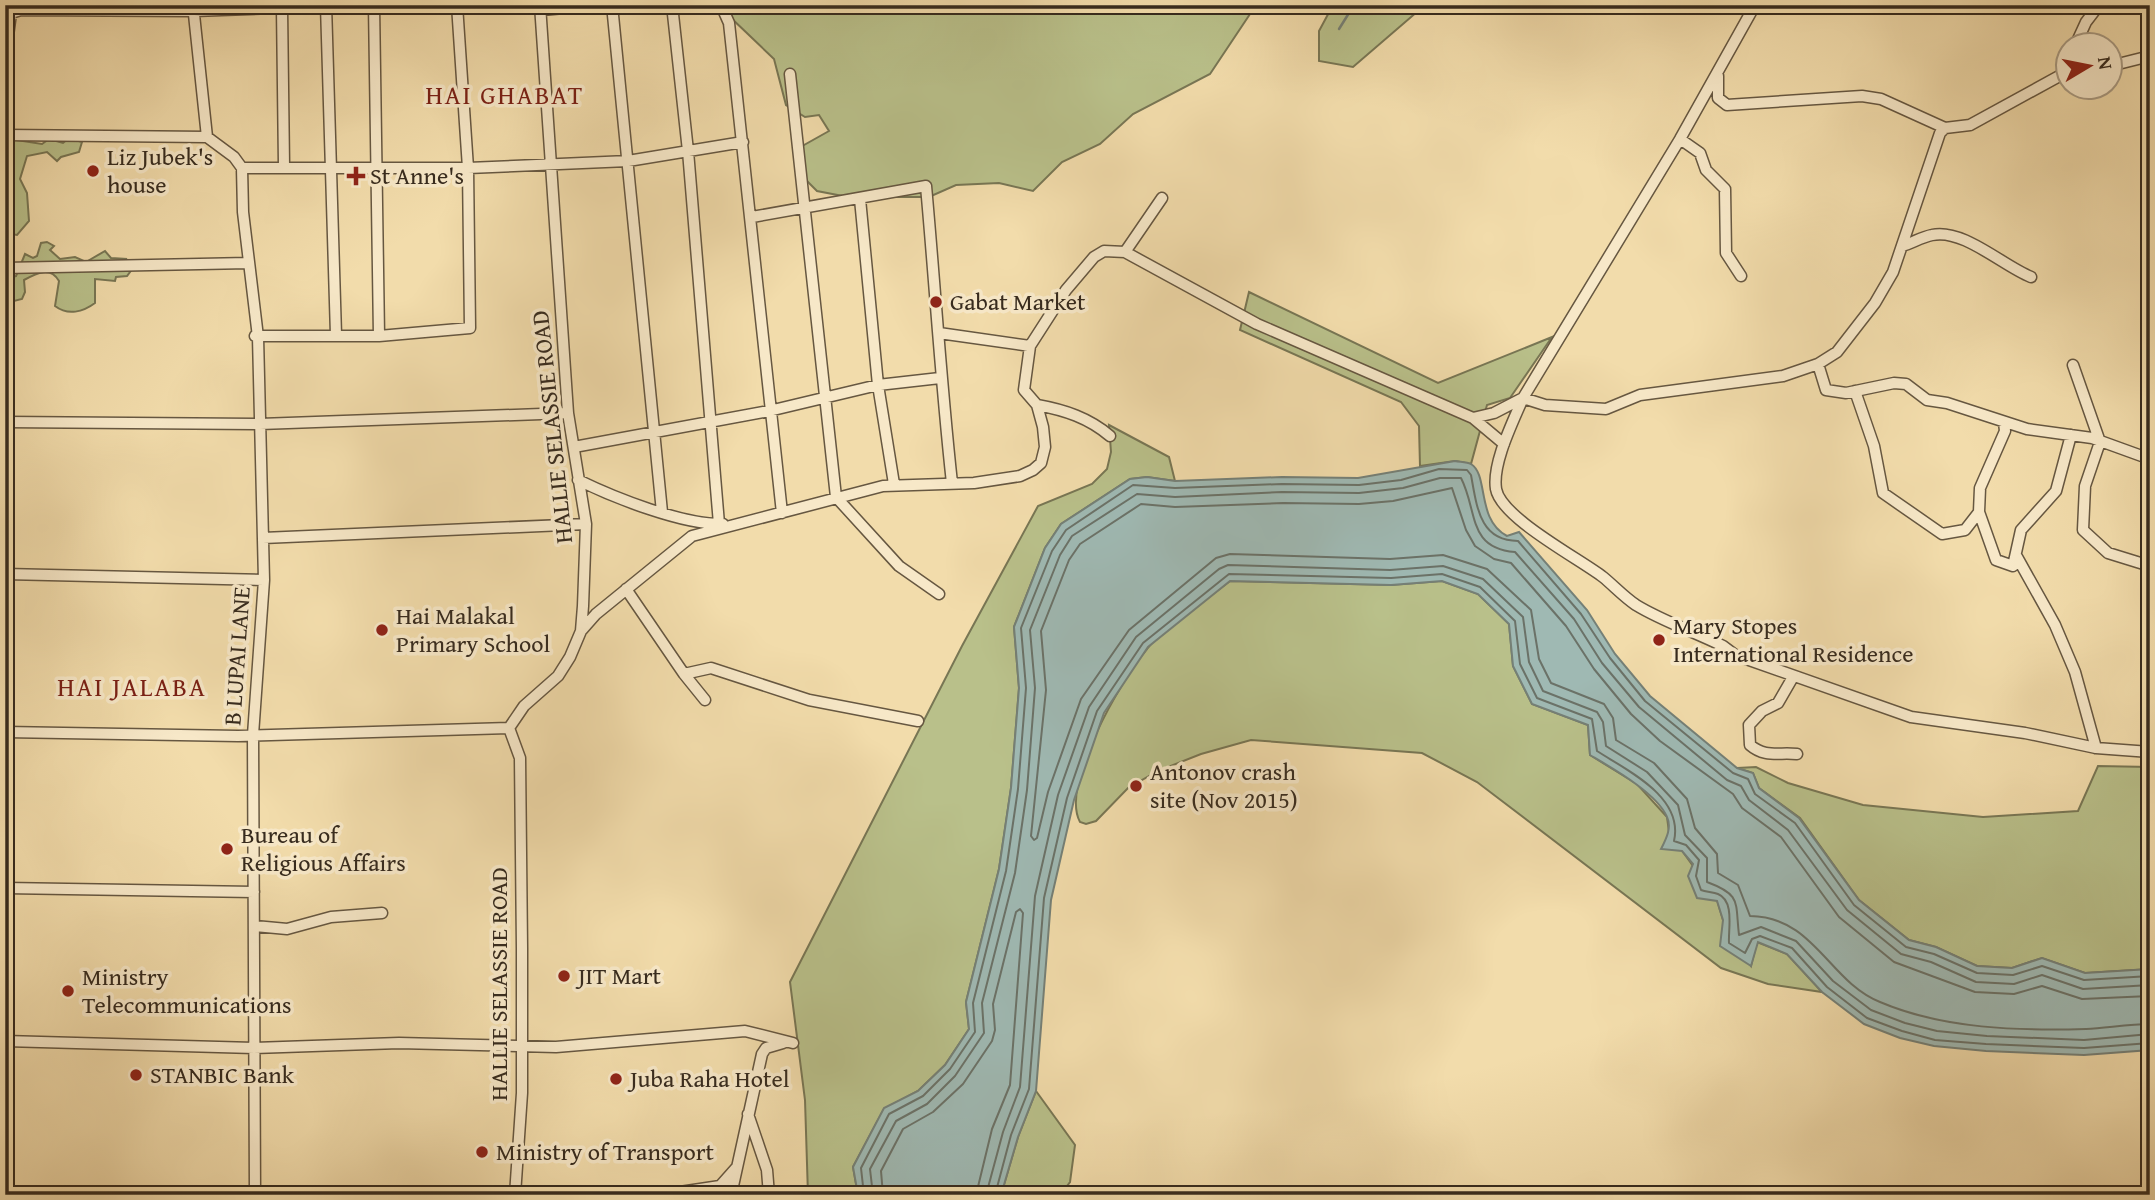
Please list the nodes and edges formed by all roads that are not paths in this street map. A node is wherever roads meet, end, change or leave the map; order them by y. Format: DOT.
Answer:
graph roads {
  1 [pos="352,5"];
  2 [pos="374,5"];
  3 [pos="457,5"];
  4 [pos="597,5"];
  5 [pos="612,5"];
  6 [pos="672,5"];
  7 [pos="721,5"];
  8 [pos="1755,5"];
  9 [pos="2099,5"];
  10 [pos="326,6"];
  11 [pos="193,8"];
  12 [pos="282,8"];
  13 [pos="541,8"];
  14 [pos="2081,32"];
  15 [pos="2150,56"];
  16 [pos="5,59"];
  17 [pos="2124,62"];
  18 [pos="790,74"];
  19 [pos="1718,74"];
  20 [pos="2054,78"];
  21 [pos="1945,128"];
  22 [pos="5,135"];
  23 [pos="207,137"];
  24 [pos="1680,139"];
  25 [pos="743,142"];
  26 [pos="688,151"];
  27 [pos="628,161"];
  28 [pos="551,164"];
  29 [pos="284,166"];
  30 [pos="331,166"];
  31 [pos="379,167"];
  32 [pos="242,168"];
  33 [pos="468,169"];
  34 [pos="1162,198"];
  35 [pos="860,199"];
  36 [pos="805,209"];
  37 [pos="752,217"];
  38 [pos="1902,246"];
  39 [pos="1125,251"];
  40 [pos="248,263"];
  41 [pos="5,268"];
  42 [pos="1741,276"];
  43 [pos="2031,277"];
  44 [pos="939,333"];
  45 [pos="336,335"];
  46 [pos="379,336"];
  47 [pos="258,337"];
  48 [pos="1030,345"];
  49 [pos="1818,364"];
  50 [pos="2073,365"];
  51 [pos="940,379"];
  52 [pos="878,384"];
  53 [pos="1855,391"];
  54 [pos="825,395"];
  55 [pos="1524,398"];
  56 [pos="1037,405"];
  57 [pos="769,411"];
  58 [pos="568,413"];
  59 [pos="1473,418"];
  60 [pos="5,422"];
  61 [pos="713,422"];
  62 [pos="2004,422"];
  63 [pos="260,424"];
  64 [pos="654,432"];
  65 [pos="2071,435"];
  66 [pos="1110,436"];
  67 [pos="2100,442"];
  68 [pos="1504,444"];
  69 [pos="574,447"];
  70 [pos="2150,459"];
  71 [pos="578,480"];
  72 [pos="953,483"];
  73 [pos="894,484"];
  74 [pos="836,497"];
  75 [pos="662,512"];
  76 [pos="1979,512"];
  77 [pos="782,513"];
  78 [pos="754,521"];
  79 [pos="586,524"];
  80 [pos="719,524"];
  81 [pos="262,538"];
  82 [pos="2017,557"];
  83 [pos="2150,566"];
  84 [pos="5,574"];
  85 [pos="264,580"];
  86 [pos="626,589"];
  87 [pos="939,594"];
  88 [pos="581,631"];
  89 [pos="684,674"];
  90 [pos="1793,677"];
  91 [pos="705,701"];
  92 [pos="918,721"];
  93 [pos="509,728"];
  94 [pos="5,732"];
  95 [pos="253,735"];
  96 [pos="2096,748"];
  97 [pos="2150,751"];
  98 [pos="1797,754"];
  99 [pos="5,888"];
  100 [pos="254,892"];
  101 [pos="382,914"];
  102 [pos="255,926"];
  103 [pos="5,1041"];
  104 [pos="522,1045"];
  105 [pos="254,1048"];
  106 [pos="748,1114"];
  107 [pos="737,1167"];
  108 [pos="255,1195"];
  109 [pos="515,1195"];
  110 [pos="660,1195"];
  111 [pos="731,1195"];
  112 [pos="769,1195"];
  1 -- 10 [label="street"];
  2 -- 31 [label="street"];
  3 -- 33 [label="street"];
  4 -- 13 [label="street"];
  5 -- 27 [label="street"];
  6 -- 26 [label="street"];
  7 -- 25 [label="street"];
  8 -- 19 [label="street"];
  9 -- 14 [label="street"];
  10 -- 12 [label="street"];
  10 -- 30 [label="street"];
  11 -- 12 [label="street"];
  11 -- 16 [label="street"];
  11 -- 23 [label="street"];
  12 -- 29 [label="street"];
  13 -- 28 [label="street, HALLIE SELASSIE ROAD"];
  15 -- 17 [label="street"];
  18 -- 36 [label="street"];
  19 -- 21 [label="street"];
  19 -- 24 [label="street"];
  20 -- 21 [label="street"];
  21 -- 38 [label="street"];
  22 -- 23 [label="street"];
  23 -- 32 [label="street"];
  24 -- 42 [label="street"];
  24 -- 55 [label="street"];
  25 -- 26 [label="street"];
  25 -- 37 [label="street"];
  26 -- 27 [label="street"];
  26 -- 61 [label="street"];
  27 -- 28 [label="street"];
  27 -- 64 [label="street"];
  28 -- 33 [label="street"];
  28 -- 58 [label="street, HALLIE SELASSIE ROAD"];
  29 -- 30 [label="street"];
  29 -- 32 [label="street"];
  30 -- 31 [label="street"];
  30 -- 45 [label="street"];
  31 -- 33 [label="street"];
  31 -- 46 [label="street"];
  32 -- 40 [label="street, B LUPAI LANE"];
  33 -- 46 [label="street"];
  34 -- 39 [label="street"];
  35 -- 36 [label="street"];
  35 -- 44 [label="street"];
  35 -- 52 [label="street"];
  36 -- 37 [label="street"];
  36 -- 54 [label="street"];
  37 -- 57 [label="street"];
  38 -- 43 [label="street"];
  38 -- 49 [label="street"];
  39 -- 48 [label="street"];
  39 -- 59 [label="street"];
  40 -- 41 [label="street"];
  40 -- 47 [label="street, B LUPAI LANE"];
  44 -- 48 [label="street"];
  44 -- 51 [label="street"];
  45 -- 46 [label="street"];
  45 -- 47 [label="street"];
  47 -- 63 [label="street, B LUPAI LANE"];
  48 -- 56 [label="street"];
  49 -- 53 [label="street"];
  49 -- 55 [label="street"];
  50 -- 67 [label="street"];
  51 -- 52 [label="street"];
  51 -- 72 [label="street"];
  52 -- 54 [label="street"];
  52 -- 73 [label="street"];
  53 -- 62 [label="street"];
  53 -- 76 [label="street"];
  54 -- 57 [label="street"];
  54 -- 74 [label="street"];
  55 -- 59 [label="street"];
  55 -- 68 [label="street"];
  56 -- 66 [label="street"];
  56 -- 72 [label="street"];
  57 -- 61 [label="street"];
  57 -- 77 [label="street"];
  58 -- 63 [label="street"];
  58 -- 69 [label="street, HALLIE SELASSIE ROAD"];
  59 -- 68 [label="street"];
  60 -- 63 [label="street"];
  61 -- 64 [label="street"];
  61 -- 80 [label="street"];
  62 -- 65 [label="street"];
  62 -- 76 [label="street"];
  63 -- 81 [label="street, B LUPAI LANE"];
  64 -- 69 [label="street"];
  64 -- 75 [label="street"];
  65 -- 67 [label="street"];
  65 -- 82 [label="street"];
  67 -- 70 [label="street"];
  67 -- 83 [label="street"];
  68 -- 90 [label="street"];
  69 -- 71 [label="street, HALLIE SELASSIE ROAD"];
  71 -- 75 [label="street"];
  71 -- 79 [label="street, HALLIE SELASSIE ROAD"];
  72 -- 73 [label="street"];
  73 -- 74 [label="street"];
  74 -- 77 [label="street"];
  74 -- 87 [label="street"];
  75 -- 80 [label="street"];
  76 -- 82 [label="street"];
  77 -- 78 [label="street"];
  78 -- 80 [label="street"];
  78 -- 86 [label="street"];
  79 -- 81 [label="street"];
  79 -- 88 [label="street, HALLIE SELASSIE ROAD"];
  81 -- 85 [label="street, B LUPAI LANE"];
  82 -- 96 [label="street"];
  84 -- 85 [label="street"];
  85 -- 95 [label="street, B LUPAI LANE"];
  86 -- 88 [label="street"];
  86 -- 89 [label="street"];
  88 -- 93 [label="street, HALLIE SELASSIE ROAD"];
  89 -- 91 [label="street"];
  89 -- 92 [label="street"];
  90 -- 96 [label="street"];
  90 -- 98 [label="street"];
  93 -- 95 [label="street"];
  93 -- 104 [label="street, HALLIE SELASSIE ROAD"];
  94 -- 95 [label="street"];
  95 -- 100 [label="street, B LUPAI LANE"];
  96 -- 97 [label="street"];
  99 -- 100 [label="street"];
  100 -- 102 [label="street, B LUPAI LANE"];
  101 -- 102 [label="street"];
  102 -- 105 [label="street, B LUPAI LANE"];
  103 -- 105 [label="street"];
  104 -- 105 [label="street"];
  104 -- 106 [label="street"];
  104 -- 109 [label="street, HALLIE SELASSIE ROAD"];
  105 -- 108 [label="street, B LUPAI LANE"];
  106 -- 107 [label="street"];
  106 -- 112 [label="street"];
  107 -- 110 [label="street"];
  107 -- 111 [label="street"];
}
